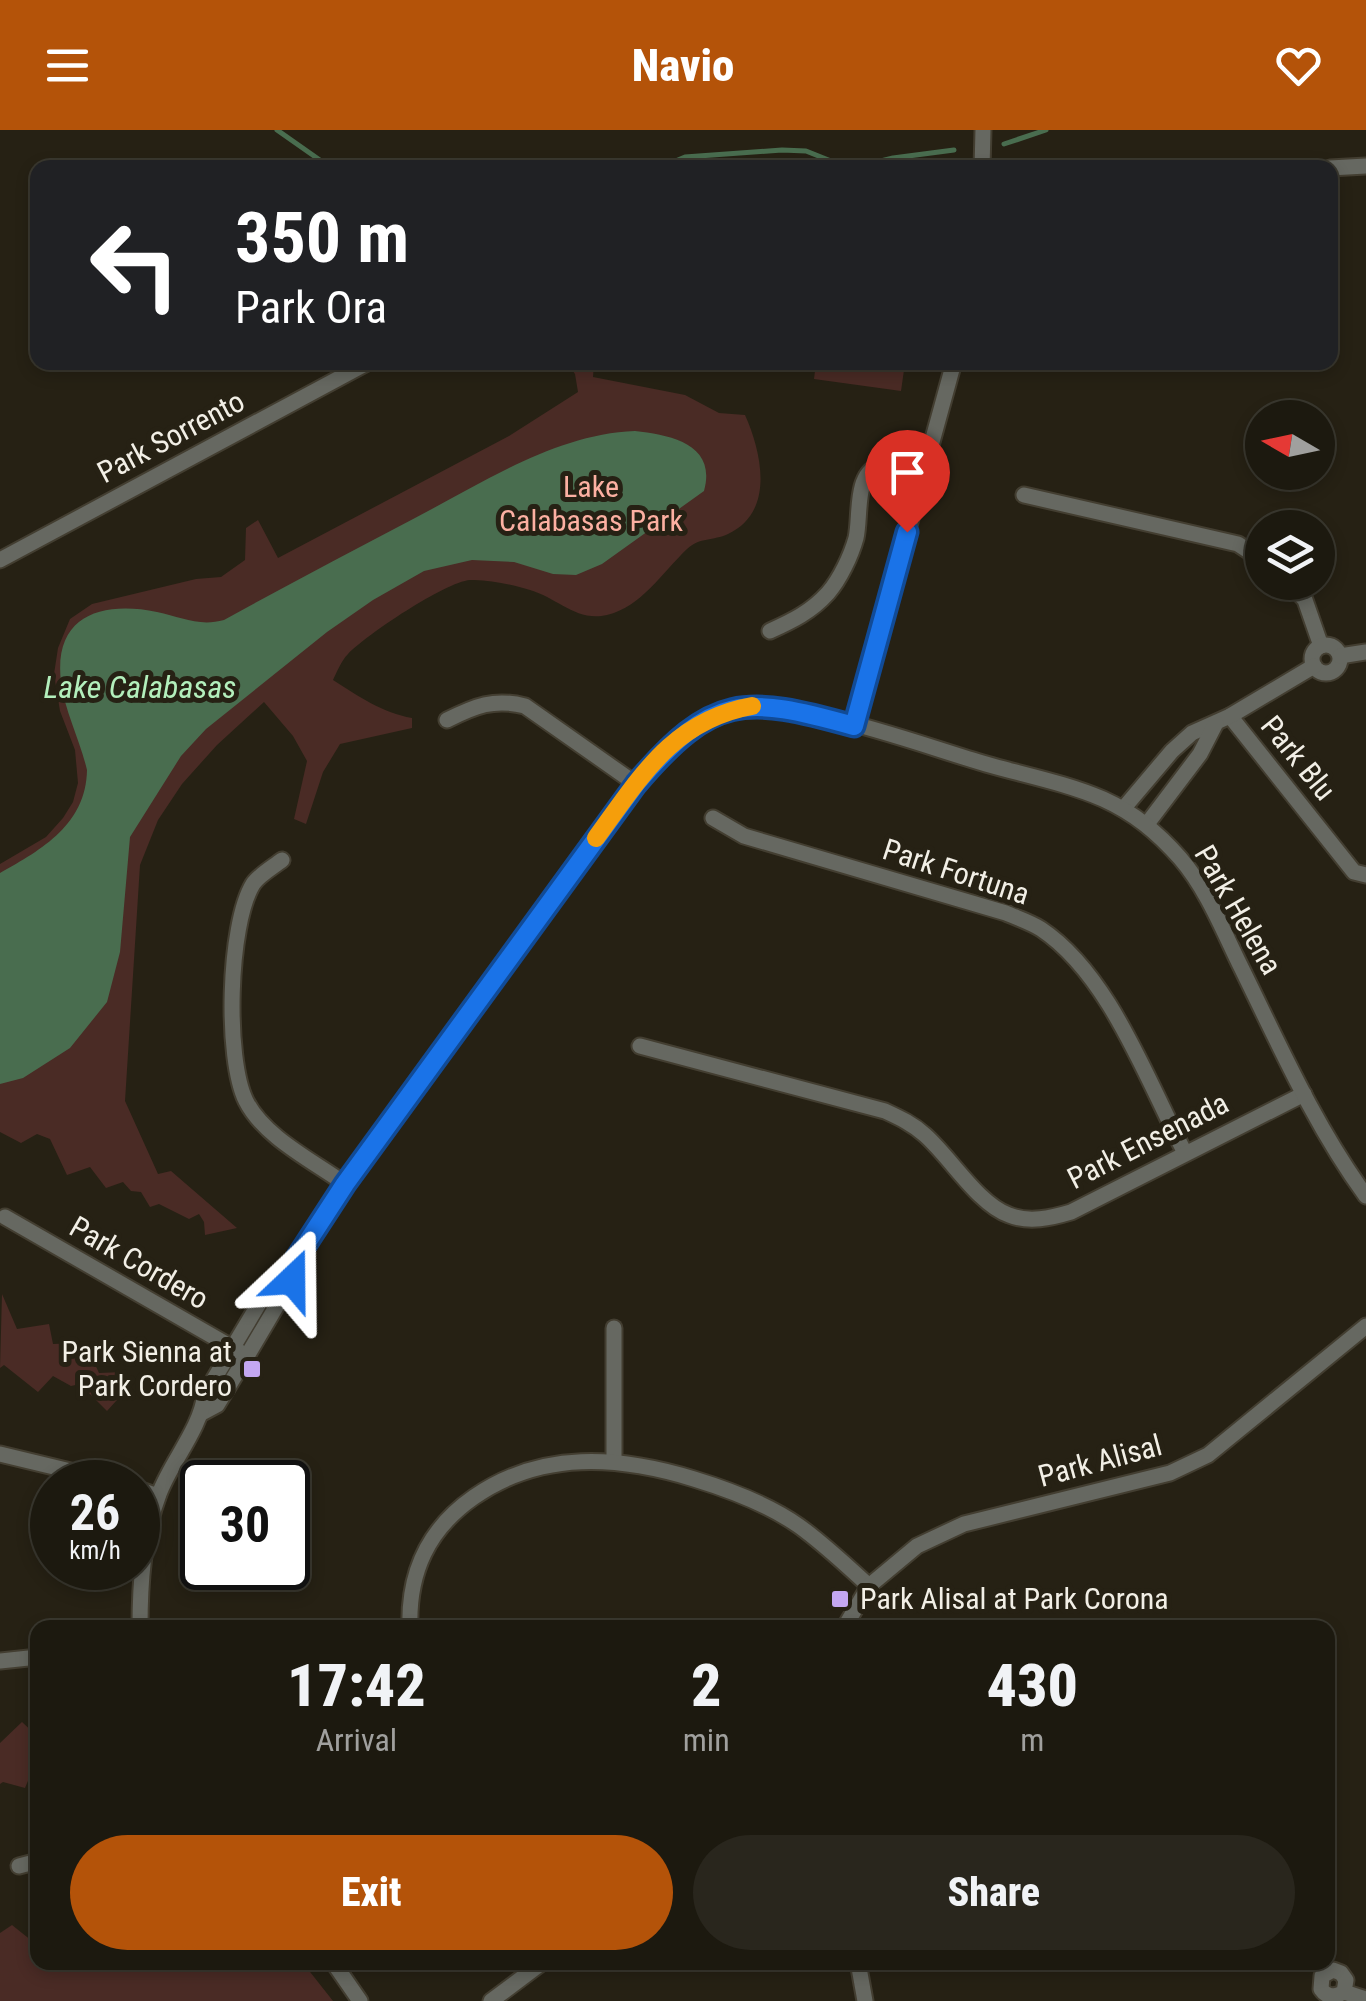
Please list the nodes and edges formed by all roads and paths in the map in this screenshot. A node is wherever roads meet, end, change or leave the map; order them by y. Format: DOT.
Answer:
graph roads {
  1 [pos="983,130"];
  2 [pos="982,160"];
  3 [pos="1366,166"];
  4 [pos="1338,168"];
  5 [pos="354,370"];
  6 [pos="952,370"];
  7 [pos="924,470"];
  8 [pos="1024,495"];
  9 [pos="1245,549"];
  10 [pos="0,560"];
  11 [pos="1305,600"];
  12 [pos="770,631"];
  13 [pos="1321,646"];
  14 [pos="1366,652"];
  15 [pos="1340,656"];
  16 [pos="1314,666"];
  17 [pos="447,720"];
  18 [pos="1223,720"];
  19 [pos="854,726"];
  20 [pos="636,784"];
  21 [pos="1122,809"];
  22 [pos="713,818"];
  23 [pos="1148,824"];
  24 [pos="282,860"];
  25 [pos="1366,875"];
  26 [pos="640,1046"];
  27 [pos="1304,1094"];
  28 [pos="1184,1154"];
  29 [pos="345,1184"];
  30 [pos="1366,1196"];
  31 [pos="5,1217"];
  32 [pos="293,1264"];
  33 [pos="1366,1326"];
  34 [pos="614,1328"];
  35 [pos="231,1348"];
  36 [pos="246,1356"];
  37 [pos="202,1413"];
  38 [pos="0,1454"];
  39 [pos="614,1460"];
  40 [pos="30,1461"];
  41 [pos="160,1492"];
  42 [pos="869,1586"];
  43 [pos="142,1590"];
  44 [pos="140,1620"];
  45 [pos="411,1620"];
  46 [pos="849,1620"];
  47 [pos="30,1658"];
  48 [pos="0,1660"];
  49 [pos="30,1863"];
  50 [pos="20,1866"];
  51 [pos="339,1970"];
  52 [pos="532,1970"];
  53 [pos="859,1970"];
  54 [pos="1344,1992"];
  55 [pos="1366,1999"];
  56 [pos="360,2001"];
  57 [pos="491,2001"];
  58 [pos="865,2001"];
  1 -- 2 [label="street"];
  3 -- 4 [label="street"];
  5 -- 10 [label="street, Park Sorrento"];
  6 -- 7 [label="street"];
  7 -- 12 [label="street"];
  7 -- 19 [label="street"];
  8 -- 9 [label="street"];
  11 -- 13 [label="street"];
  13 -- 15 [label="street"];
  13 -- 16 [label="street"];
  14 -- 15 [label="street"];
  15 -- 16 [label="street"];
  16 -- 18 [label="street"];
  17 -- 20 [label="street"];
  18 -- 21 [label="street"];
  18 -- 23 [label="street"];
  18 -- 25 [label="street, Park Blu"];
  19 -- 20 [label="street, Park Helena"];
  19 -- 21 [label="street, Park Helena"];
  20 -- 29 [label="street, Park Helena"];
  21 -- 23 [label="street, Park Helena"];
  22 -- 28 [label="street, Park Fortuna"];
  23 -- 27 [label="street, Park Helena"];
  24 -- 29 [label="street"];
  26 -- 28 [label="street, Park Ensenada"];
  27 -- 28 [label="street, Park Ensenada"];
  27 -- 30 [label="street, Park Helena"];
  29 -- 32 [label="street, Park Helena"];
  31 -- 35 [label="street, Park Cordero"];
  32 -- 35 [label="street"];
  32 -- 36 [label="street"];
  33 -- 42 [label="street, Park Alisal"];
  34 -- 39 [label="street"];
  35 -- 36 [label="street, Park Cordero"];
  35 -- 37 [label="street"];
  36 -- 37 [label="street"];
  37 -- 41 [label="street"];
  38 -- 40 [label="street"];
  39 -- 42 [label="street"];
  39 -- 45 [label="street"];
  42 -- 46 [label="street, Park Alisal"];
  43 -- 44 [label="street"];
  47 -- 48 [label="street"];
  49 -- 50 [label="street"];
  51 -- 56 [label="street"];
  52 -- 57 [label="street"];
  53 -- 58 [label="street"];
  54 -- 55 [label="street"];
}
